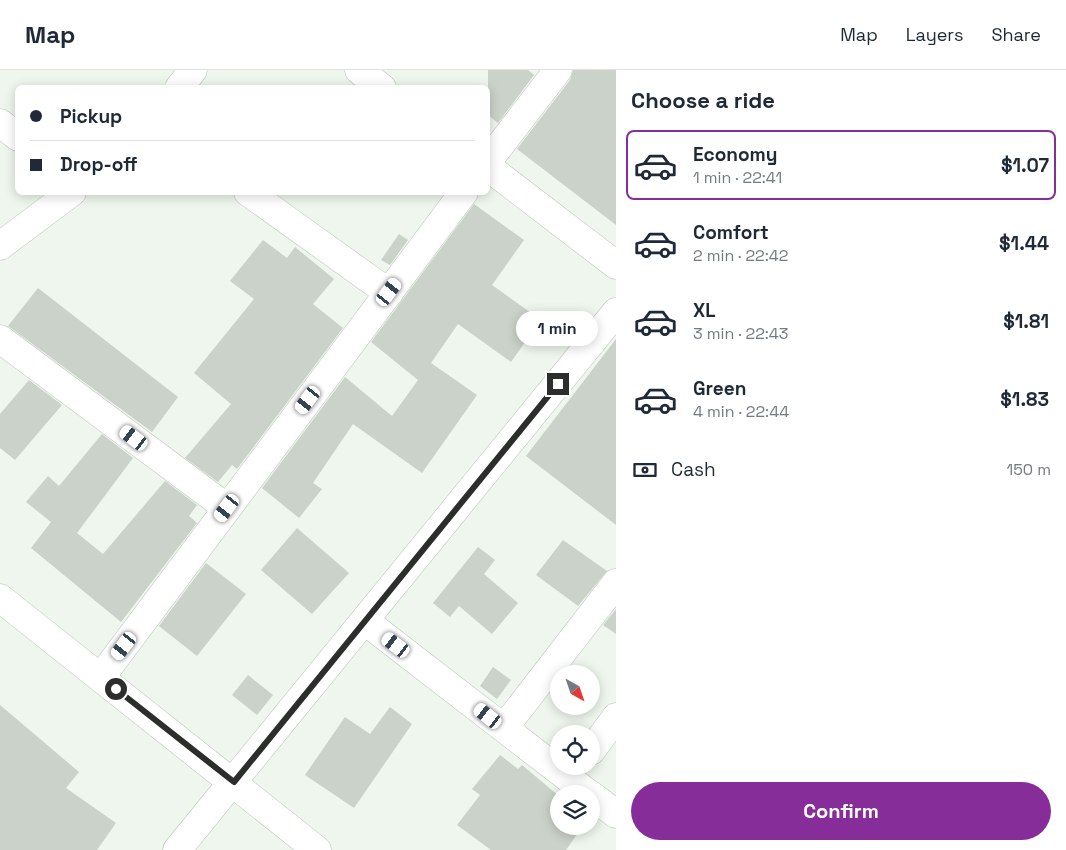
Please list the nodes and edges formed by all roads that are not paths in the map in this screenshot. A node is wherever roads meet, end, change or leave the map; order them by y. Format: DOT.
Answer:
graph roads {
  1 [pos="193,70"];
  2 [pos="359,70"];
  3 [pos="558,70"];
  4 [pos="181,85"];
  5 [pos="378,85"];
  6 [pos="0,124"];
  7 [pos="15,135"];
  8 [pos="490,158"];
  9 [pos="490,170"];
  10 [pos="68,195"];
  11 [pos="252,195"];
  12 [pos="462,195"];
  13 [pos="0,246"];
  14 [pos="616,265"];
  15 [pos="389,292"];
  16 [pos="613,323"];
  17 [pos="0,338"];
  18 [pos="227,508"];
  19 [pos="616,583"];
  20 [pos="0,598"];
  21 [pos="365,621"];
  22 [pos="101,677"];
  23 [pos="616,718"];
  24 [pos="504,728"];
  25 [pos="600,739"];
  26 [pos="234,782"];
  27 [pos="583,784"];
  28 [pos="616,814"];
  29 [pos="177,850"];
  30 [pos="318,850"];
  1 -- 4 [label="street"];
  2 -- 5 [label="street"];
  3 -- 8 [label="street"];
  6 -- 7 [label="street"];
  9 -- 14 [label="street"];
  10 -- 13 [label="street"];
  11 -- 15 [label="street"];
  12 -- 15 [label="street"];
  15 -- 18 [label="street"];
  16 -- 21 [label="street"];
  17 -- 18 [label="street"];
  18 -- 22 [label="street"];
  19 -- 24 [label="street"];
  20 -- 22 [label="street"];
  21 -- 24 [label="street"];
  21 -- 26 [label="street"];
  22 -- 26 [label="street"];
  23 -- 25 [label="street"];
  24 -- 27 [label="street"];
  26 -- 29 [label="street"];
  26 -- 30 [label="street"];
  27 -- 28 [label="street"];
}
